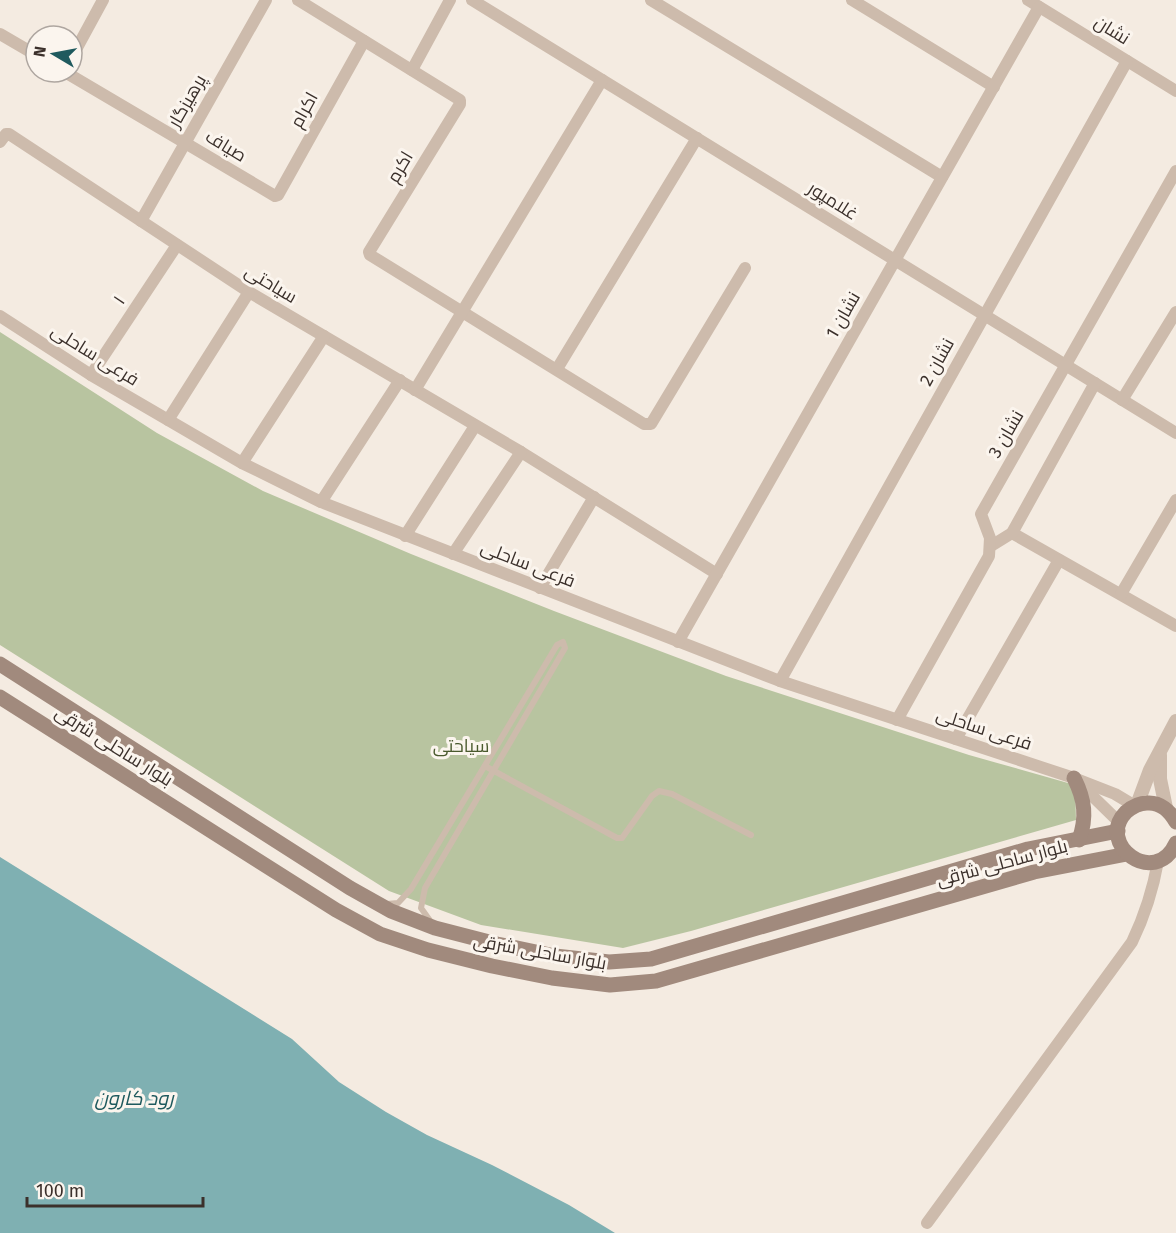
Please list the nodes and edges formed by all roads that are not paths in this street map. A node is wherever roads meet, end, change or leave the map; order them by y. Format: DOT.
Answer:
graph roads {
  1 [pos="103,0"];
  2 [pos="266,0"];
  3 [pos="298,0"];
  4 [pos="450,0"];
  5 [pos="472,0"];
  6 [pos="651,0"];
  7 [pos="852,0"];
  8 [pos="1034,3"];
  9 [pos="0,34"];
  10 [pos="84,35"];
  11 [pos="364,40"];
  12 [pos="24,48"];
  13 [pos="1127,61"];
  14 [pos="412,70"];
  15 [pos="602,80"];
  16 [pos="84,83"];
  17 [pos="993,87"];
  18 [pos="1176,91"];
  19 [pos="697,138"];
  20 [pos="0,142"];
  21 [pos="184,142"];
  22 [pos="1176,171"];
  23 [pos="942,177"];
  24 [pos="275,196"];
  25 [pos="141,221"];
  26 [pos="177,245"];
  27 [pos="895,260"];
  28 [pos="746,268"];
  29 [pos="249,292"];
  30 [pos="462,311"];
  31 [pos="1176,312"];
  32 [pos="984,315"];
  33 [pos="0,316"];
  34 [pos="324,336"];
  35 [pos="1066,365"];
  36 [pos="557,369"];
  37 [pos="91,375"];
  38 [pos="400,380"];
  39 [pos="1095,383"];
  40 [pos="415,390"];
  41 [pos="1122,400"];
  42 [pos="168,420"];
  43 [pos="475,426"];
  44 [pos="1176,433"];
  45 [pos="521,452"];
  46 [pos="242,463"];
  47 [pos="594,497"];
  48 [pos="1176,500"];
  49 [pos="321,502"];
  50 [pos="1012,533"];
  51 [pos="405,536"];
  52 [pos="991,546"];
  53 [pos="453,554"];
  54 [pos="1059,560"];
  55 [pos="717,574"];
  56 [pos="540,588"];
  57 [pos="1121,594"];
  58 [pos="1176,626"];
  59 [pos="678,642"];
  60 [pos="0,664"];
  61 [pos="780,681"];
  62 [pos="0,697"];
  63 [pos="897,720"];
  64 [pos="1176,722"];
  65 [pos="956,739"];
  66 [pos="1160,750"];
  67 [pos="485,766"];
  68 [pos="493,771"];
  69 [pos="1074,778"];
  70 [pos="1136,805"];
  71 [pos="1172,815"];
  72 [pos="1119,827"];
  73 [pos="751,835"];
  74 [pos="1078,840"];
  75 [pos="1176,843"];
  76 [pos="1127,854"];
  77 [pos="1167,859"];
  78 [pos="409,892"];
  79 [pos="423,898"];
  80 [pos="380,905"];
  81 [pos="435,928"];
  82 [pos="927,1223"];
  1 -- 10 [label="street"];
  2 -- 21 [label="street, پرهیزگار"];
  3 -- 11 [label="street"];
  4 -- 14 [label="street"];
  5 -- 15 [label="street, غلامپور"];
  6 -- 23 [label="street"];
  7 -- 17 [label="street"];
  8 -- 13 [label="street, نشان"];
  8 -- 17 [label="street, نشان 1"];
  9 -- 12 [label="street"];
  11 -- 14 [label="street"];
  11 -- 24 [label="street, اکرام"];
  13 -- 18 [label="street, نشان"];
  13 -- 32 [label="street, نشان 2"];
  14 -- 30 [label="street, اکرم"];
  15 -- 19 [label="street, غلامپور"];
  15 -- 30 [label="street"];
  16 -- 21 [label="street, صیاف"];
  17 -- 23 [label="street, نشان 1"];
  19 -- 27 [label="street, غلامپور"];
  19 -- 36 [label="street"];
  20 -- 25 [label="street, سیاحتی"];
  21 -- 24 [label="street, صیاف"];
  21 -- 25 [label="street, پرهیزگار"];
  22 -- 35 [label="street, نشان 3"];
  23 -- 27 [label="street, نشان 1"];
  25 -- 26 [label="street, سیاحتی"];
  26 -- 29 [label="street, سیاحتی"];
  26 -- 37 [label="street, ۱"];
  27 -- 32 [label="street, غلامپور"];
  27 -- 55 [label="street, نشان 1"];
  28 -- 36 [label="street"];
  29 -- 34 [label="street, سیاحتی"];
  29 -- 42 [label="street"];
  30 -- 36 [label="street"];
  30 -- 40 [label="street"];
  31 -- 41 [label="street"];
  32 -- 35 [label="street, غلامپور"];
  32 -- 61 [label="street, نشان 2"];
  33 -- 37 [label="street, فرعی ساحلی"];
  34 -- 38 [label="street, سیاحتی"];
  34 -- 46 [label="street"];
  35 -- 39 [label="street, غلامپور"];
  35 -- 52 [label="street, نشان 3"];
  37 -- 42 [label="street, فرعی ساحلی"];
  38 -- 40 [label="street, سیاحتی"];
  38 -- 49 [label="street"];
  39 -- 41 [label="street, غلامپور"];
  39 -- 50 [label="street"];
  40 -- 43 [label="street, سیاحتی"];
  41 -- 44 [label="street, غلامپور"];
  42 -- 46 [label="street, فرعی ساحلی"];
  43 -- 45 [label="street, سیاحتی"];
  43 -- 51 [label="street"];
  45 -- 47 [label="street, سیاحتی"];
  45 -- 53 [label="street"];
  46 -- 49 [label="street, فرعی ساحلی"];
  47 -- 55 [label="street, سیاحتی"];
  47 -- 56 [label="street"];
  48 -- 57 [label="street"];
  49 -- 51 [label="street, فرعی ساحلی"];
  50 -- 52 [label="street"];
  50 -- 54 [label="street"];
  51 -- 53 [label="street, فرعی ساحلی"];
  52 -- 63 [label="street"];
  53 -- 56 [label="street, فرعی ساحلی"];
  54 -- 57 [label="street"];
  54 -- 65 [label="street"];
  55 -- 59 [label="street, نشان 1"];
  56 -- 59 [label="street, فرعی ساحلی"];
  57 -- 58 [label="street"];
  59 -- 61 [label="street, فرعی ساحلی"];
  60 -- 80 [label="main road, بلوار ساحلی شرقی"];
  61 -- 63 [label="street, فرعی ساحلی"];
  62 -- 76 [label="main road, بلوار ساحلی شرقی"];
  63 -- 65 [label="street, فرعی ساحلی"];
  64 -- 66 [label="street"];
  65 -- 69 [label="street, فرعی ساحلی"];
  66 -- 70 [label="street"];
  66 -- 71 [label="street"];
  67 -- 68 [label="lane"];
  67 -- 68 [label="lane"];
  67 -- 78 [label="lane"];
  68 -- 73 [label="lane"];
  68 -- 79 [label="lane"];
  69 -- 70 [label="street, فرعی ساحلی"];
  69 -- 72 [label="street, فرعی ساحلی"];
  69 -- 74 [label="main road"];
  70 -- 71 [label="main road"];
  70 -- 72 [label="main road"];
  72 -- 74 [label="main road, بلوار ساحلی شرقی"];
  72 -- 76 [label="main road"];
  74 -- 81 [label="main road, بلوار ساحلی شرقی"];
  75 -- 77 [label="main road"];
  76 -- 77 [label="main road"];
  77 -- 82 [label="street"];
  78 -- 79 [label="lane"];
  78 -- 80 [label="lane"];
  79 -- 81 [label="lane"];
  80 -- 81 [label="main road, بلوار ساحلی شرقی"];
}
